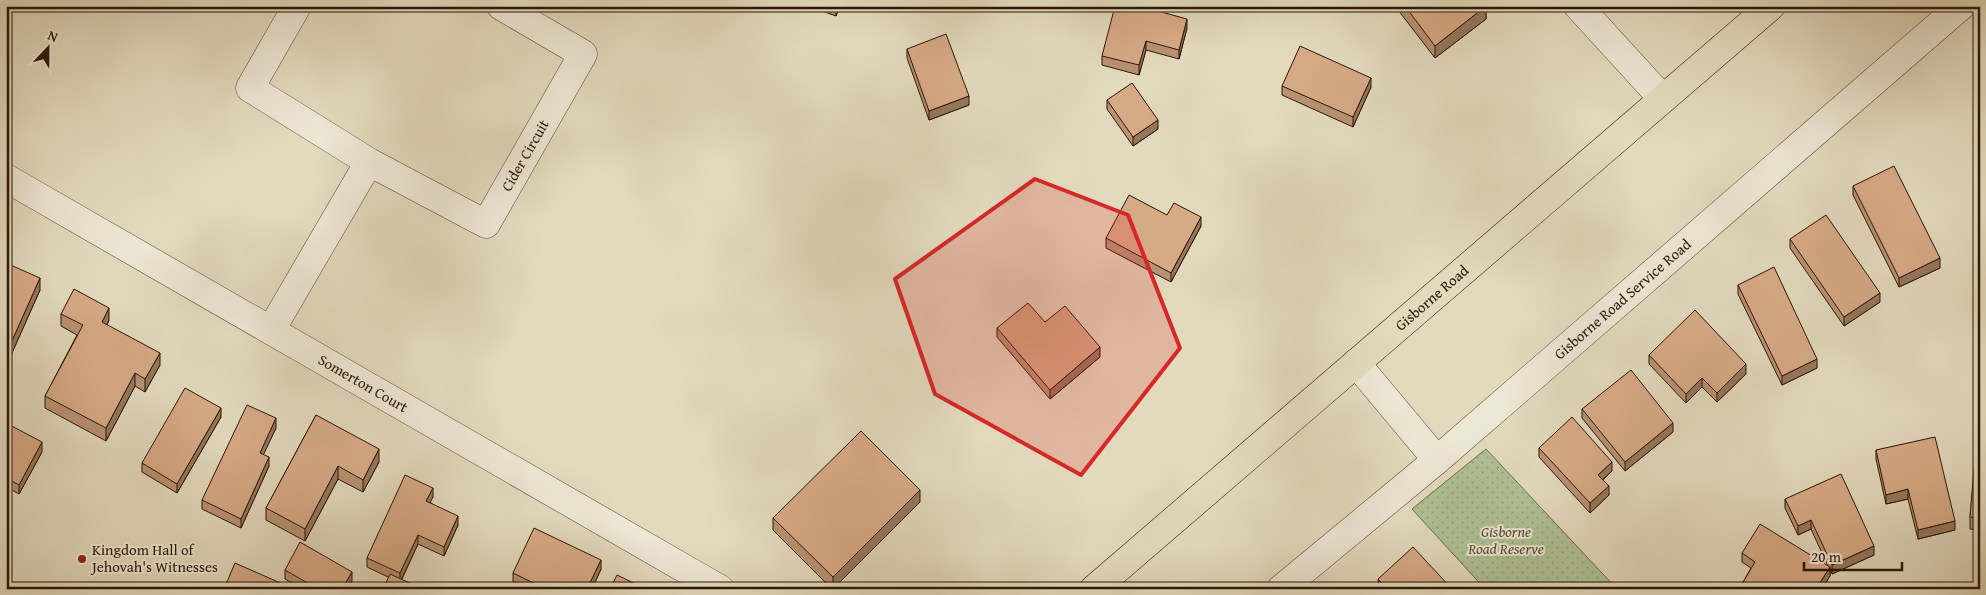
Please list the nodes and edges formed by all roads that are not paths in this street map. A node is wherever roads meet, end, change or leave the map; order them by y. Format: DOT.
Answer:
graph roads {
  1 [pos="297,6"];
  2 [pos="501,6"];
  3 [pos="1578,6"];
  4 [pos="1771,6"];
  5 [pos="1961,6"];
  6 [pos="1663,99"];
  7 [pos="370,162"];
  8 [pos="6,178"];
  9 [pos="271,330"];
  10 [pos="1356,363"];
  11 [pos="1437,460"];
  12 [pos="720,589"];
  13 [pos="1094,589"];
  14 [pos="1282,589"];
  1 -- 7 [label="street, Cider Circuit"];
  2 -- 7 [label="street, Cider Circuit"];
  3 -- 6 [label="street"];
  4 -- 6 [label="main road, Gisborne Road"];
  5 -- 11 [label="street, Gisborne Road Service Road"];
  6 -- 10 [label="main road, Gisborne Road"];
  7 -- 9 [label="street"];
  8 -- 9 [label="street, Somerton Court"];
  9 -- 12 [label="street, Somerton Court"];
  10 -- 11 [label="street"];
  10 -- 13 [label="main road, Gisborne Road"];
  11 -- 14 [label="street, Gisborne Road Service Road"];
}
